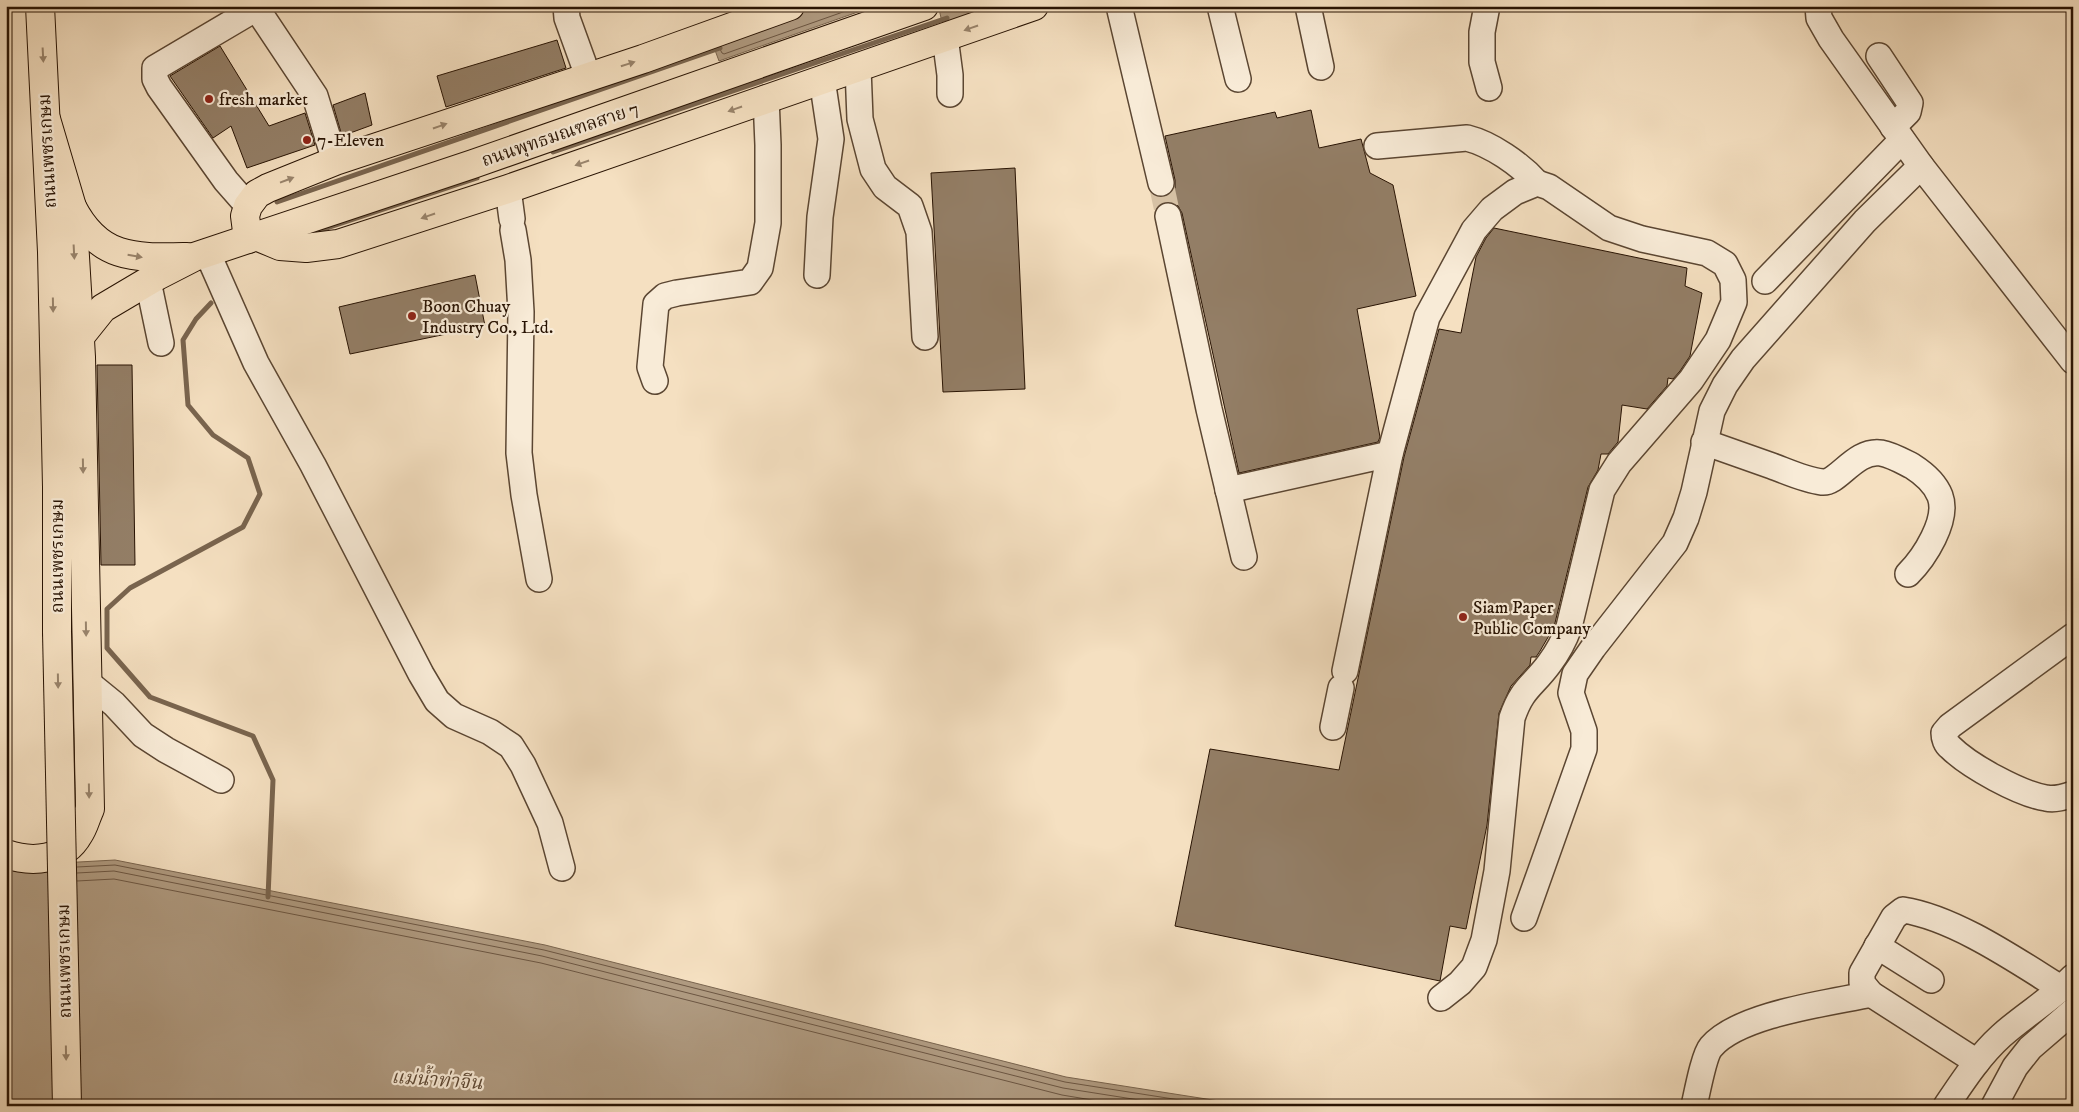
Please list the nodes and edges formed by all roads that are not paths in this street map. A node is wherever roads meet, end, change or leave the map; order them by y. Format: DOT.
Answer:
graph roads {
  1 [pos="40,6"];
  2 [pos="566,6"];
  3 [pos="790,6"];
  4 [pos="924,6"];
  5 [pos="1034,6"];
  6 [pos="1119,6"];
  7 [pos="1220,6"];
  8 [pos="1308,6"];
  9 [pos="1488,6"];
  10 [pos="1818,6"];
  11 [pos="257,7"];
  12 [pos="895,11"];
  13 [pos="740,15"];
  14 [pos="945,37"];
  15 [pos="909,49"];
  16 [pos="1879,56"];
  17 [pos="1321,67"];
  18 [pos="858,68"];
  19 [pos="588,76"];
  20 [pos="822,79"];
  21 [pos="1238,79"];
  22 [pos="1489,88"];
  23 [pos="950,94"];
  24 [pos="766,98"];
  25 [pos="46,119"];
  26 [pos="1898,134"];
  27 [pos="1377,146"];
  28 [pos="515,150"];
  29 [pos="335,161"];
  30 [pos="1921,166"];
  31 [pos="1161,183"];
  32 [pos="1537,183"];
  33 [pos="517,186"];
  34 [pos="248,206"];
  35 [pos="72,207"];
  36 [pos="1168,216"];
  37 [pos="252,238"];
  38 [pos="201,254"];
  39 [pos="817,275"];
  40 [pos="148,281"];
  41 [pos="1765,281"];
  42 [pos="925,337"];
  43 [pos="162,343"];
  44 [pos="80,348"];
  45 [pos="2073,361"];
  46 [pos="655,381"];
  47 [pos="1704,442"];
  48 [pos="1390,454"];
  49 [pos="57,487"];
  50 [pos="1228,490"];
  51 [pos="1244,557"];
  52 [pos="1908,574"];
  53 [pos="539,579"];
  54 [pos="2073,636"];
  55 [pos="87,682"];
  56 [pos="1333,727"];
  57 [pos="221,780"];
  58 [pos="2073,794"];
  59 [pos="6,854"];
  60 [pos="562,868"];
  61 [pos="1524,918"];
  62 [pos="1877,946"];
  63 [pos="1931,980"];
  64 [pos="2067,983"];
  65 [pos="1871,994"];
  66 [pos="1441,998"];
  67 [pos="2073,1010"];
  68 [pos="1977,1062"];
  69 [pos="67,1106"];
  70 [pos="1694,1106"];
  71 [pos="1946,1106"];
  72 [pos="1994,1106"];
  1 -- 25 [label="main road, ถนนเพชรเกษม, one-way"];
  2 -- 19 [label="street"];
  3 -- 13 [label="main road"];
  4 -- 12 [label="main road, ถนนพุทธมณฑลสาย 7"];
  5 -- 14 [label="main road, one-way"];
  6 -- 31 [label="street"];
  7 -- 21 [label="street"];
  8 -- 17 [label="street"];
  9 -- 22 [label="street"];
  10 -- 26 [label="street"];
  11 -- 29 [label="street"];
  11 -- 34 [label="street"];
  12 -- 15 [label="main road"];
  12 -- 28 [label="main road, ถนนพุทธมณฑลสาย 7"];
  19 -- 13 [label="main road, one-way"];
  14 -- 15 [label="main road"];
  14 -- 23 [label="street"];
  15 -- 18 [label="main road"];
  16 -- 26 [label="street"];
  18 -- 20 [label="main road"];
  18 -- 42 [label="street"];
  29 -- 19 [label="main road, one-way"];
  20 -- 24 [label="main road"];
  20 -- 39 [label="street"];
  24 -- 33 [label="main road, one-way"];
  24 -- 46 [label="street"];
  25 -- 35 [label="main road"];
  25 -- 49 [label="main road, ถนนเพชรเกษม, one-way"];
  26 -- 30 [label="street"];
  26 -- 41 [label="street"];
  27 -- 32 [label="street"];
  28 -- 33 [label="main road"];
  28 -- 37 [label="main road, ถนนพุทธมณฑลสาย 7"];
  34 -- 29 [label="main road, one-way"];
  30 -- 45 [label="street"];
  30 -- 47 [label="street"];
  32 -- 48 [label="street"];
  32 -- 66 [label="street"];
  33 -- 37 [label="main road, one-way"];
  33 -- 53 [label="street"];
  34 -- 37 [label="main road"];
  35 -- 38 [label="main road, ถนนพุทธมณฑลสาย 7, one-way"];
  35 -- 44 [label="main road, one-way"];
  36 -- 50 [label="street"];
  37 -- 38 [label="main road, ถนนพุทธมณฑลสาย 7"];
  38 -- 40 [label="main road, ถนนพุทธมณฑลสาย 7"];
  38 -- 60 [label="street"];
  40 -- 43 [label="street"];
  40 -- 44 [label="main road, ถนนพุทธมณฑลสาย 7"];
  44 -- 49 [label="main road"];
  44 -- 55 [label="main road, one-way"];
  47 -- 52 [label="street"];
  47 -- 61 [label="street"];
  48 -- 50 [label="street"];
  48 -- 56 [label="street"];
  49 -- 69 [label="main road, ถนนเพชรเกษม, one-way, bridge"];
  50 -- 51 [label="street"];
  54 -- 58 [label="street"];
  55 -- 57 [label="street"];
  55 -- 59 [label="main road, one-way"];
  62 -- 63 [label="street"];
  62 -- 64 [label="street"];
  62 -- 65 [label="street"];
  64 -- 68 [label="street"];
  65 -- 68 [label="street"];
  65 -- 70 [label="street"];
  67 -- 72 [label="street"];
  68 -- 71 [label="street"];
}
